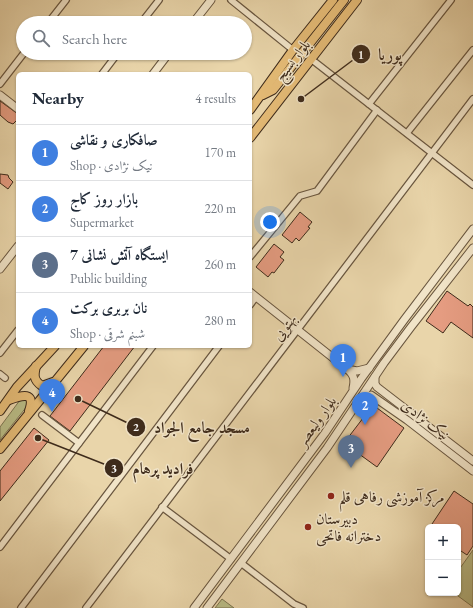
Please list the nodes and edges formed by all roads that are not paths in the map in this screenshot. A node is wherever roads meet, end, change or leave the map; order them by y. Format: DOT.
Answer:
graph roads {
  1 [pos="66,0"];
  2 [pos="159,0"];
  3 [pos="211,0"];
  4 [pos="231,0"];
  5 [pos="333,0"];
  6 [pos="344,0"];
  7 [pos="357,0"];
  8 [pos="451,0"];
  9 [pos="53,16"];
  10 [pos="146,16"];
  11 [pos="198,16"];
  12 [pos="251,16"];
  13 [pos="252,17"];
  14 [pos="293,50"];
  15 [pos="473,50"];
  16 [pos="311,59"];
  17 [pos="19,60"];
  18 [pos="113,60"];
  19 [pos="164,60"];
  20 [pos="104,72"];
  21 [pos="155,72"];
  22 [pos="0,84"];
  23 [pos="0,95"];
  24 [pos="261,97"];
  25 [pos="473,99"];
  26 [pos="369,104"];
  27 [pos="16,107"];
  28 [pos="252,108"];
  29 [pos="376,110"];
  30 [pos="407,134"];
  31 [pos="252,135"];
  32 [pos="432,153"];
  33 [pos="473,185"];
  34 [pos="473,229"];
  35 [pos="473,248"];
  36 [pos="16,249"];
  37 [pos="252,256"];
  38 [pos="0,269"];
  39 [pos="252,294"];
  40 [pos="256,297"];
  41 [pos="252,302"];
  42 [pos="414,307"];
  43 [pos="421,314"];
  44 [pos="404,320"];
  45 [pos="411,327"];
  46 [pos="298,330"];
  47 [pos="16,333"];
  48 [pos="53,348"];
  49 [pos="82,348"];
  50 [pos="151,348"];
  51 [pos="217,348"];
  52 [pos="0,353"];
  53 [pos="36,366"];
  54 [pos="369,368"];
  55 [pos="348,369"];
  56 [pos="375,377"];
  57 [pos="56,380"];
  58 [pos="377,387"];
  59 [pos="353,391"];
  60 [pos="371,395"];
  61 [pos="361,398"];
  62 [pos="8,400"];
  63 [pos="0,411"];
  64 [pos="411,413"];
  65 [pos="28,414"];
  66 [pos="42,415"];
  67 [pos="406,420"];
  68 [pos="79,443"];
  69 [pos="0,449"];
  70 [pos="306,459"];
  71 [pos="473,460"];
  72 [pos="315,465"];
  73 [pos="473,471"];
  74 [pos="296,472"];
  75 [pos="304,479"];
  76 [pos="162,508"];
  77 [pos="0,547"];
  78 [pos="231,559"];
  79 [pos="241,563"];
  80 [pos="21,608"];
  81 [pos="86,608"];
  82 [pos="194,608"];
  83 [pos="207,608"];
  84 [pos="303,608"];
  1 -- 9 [label="street"];
  2 -- 10 [label="street"];
  3 -- 11 [label="street"];
  4 -- 12 [label="street"];
  5 -- 14 [label="main road"];
  6 -- 24 [label="main road"];
  7 -- 16 [label="main road, بلوار بسیج"];
  8 -- 26 [label="street"];
  13 -- 14 [label="street"];
  14 -- 24 [label="main road"];
  15 -- 30 [label="street"];
  16 -- 26 [label="street"];
  16 -- 31 [label="main road, بلوار بسیج"];
  17 -- 22 [label="street"];
  18 -- 20 [label="street"];
  19 -- 21 [label="street"];
  23 -- 27 [label="street"];
  24 -- 28 [label="main road"];
  25 -- 32 [label="street, بهتویی"];
  26 -- 29 [label="street"];
  29 -- 30 [label="street"];
  29 -- 37 [label="street"];
  30 -- 32 [label="street"];
  32 -- 33 [label="street"];
  32 -- 46 [label="street, بهتویی"];
  34 -- 42 [label="street, بلوار ولیعصر"];
  35 -- 43 [label="street, بلوار ولیعصر"];
  36 -- 38 [label="street"];
  39 -- 40 [label="street"];
  40 -- 41 [label="street"];
  40 -- 46 [label="street"];
  42 -- 43 [label="street"];
  42 -- 44 [label="street, بلوار ولیعصر"];
  43 -- 45 [label="street, بلوار ولیعصر"];
  44 -- 45 [label="street"];
  44 -- 54 [label="street, بلوار ولیعصر"];
  45 -- 56 [label="street, بلوار ولیعصر"];
  46 -- 55 [label="street"];
  46 -- 76 [label="street, بهتویی"];
  47 -- 52 [label="street"];
  48 -- 53 [label="main road"];
  49 -- 57 [label="main road"];
  50 -- 68 [label="street"];
  51 -- 80 [label="street"];
  53 -- 57 [label="main road"];
  53 -- 62 [label="main road"];
  54 -- 55 [label="street"];
  54 -- 59 [label="street, بلوار ولیعصر"];
  55 -- 59 [label="street"];
  56 -- 58 [label="street"];
  56 -- 61 [label="street, بلوار ولیعصر"];
  57 -- 65 [label="main road"];
  58 -- 60 [label="street"];
  58 -- 64 [label="street, نیک نژادی"];
  59 -- 70 [label="street, بلوار ولیعصر"];
  60 -- 61 [label="street"];
  60 -- 67 [label="street, نیک نژادی"];
  61 -- 72 [label="street, بلوار ولیعصر"];
  62 -- 63 [label="main road"];
  62 -- 65 [label="main road"];
  64 -- 67 [label="street"];
  64 -- 71 [label="street, نیک نژادی"];
  65 -- 69 [label="main road"];
  66 -- 68 [label="street"];
  67 -- 73 [label="street, نیک نژادی"];
  68 -- 77 [label="street"];
  70 -- 72 [label="street"];
  70 -- 74 [label="street, بلوار ولیعصر"];
  72 -- 75 [label="street, بلوار ولیعصر"];
  74 -- 75 [label="street"];
  74 -- 78 [label="street, بلوار ولیعصر"];
  75 -- 79 [label="street, بلوار ولیعصر"];
  76 -- 78 [label="street"];
  76 -- 81 [label="street, بهتویی"];
  78 -- 82 [label="street, بلوار ولیعصر"];
  79 -- 83 [label="street, بلوار ولیعصر"];
  79 -- 84 [label="street"];
}
